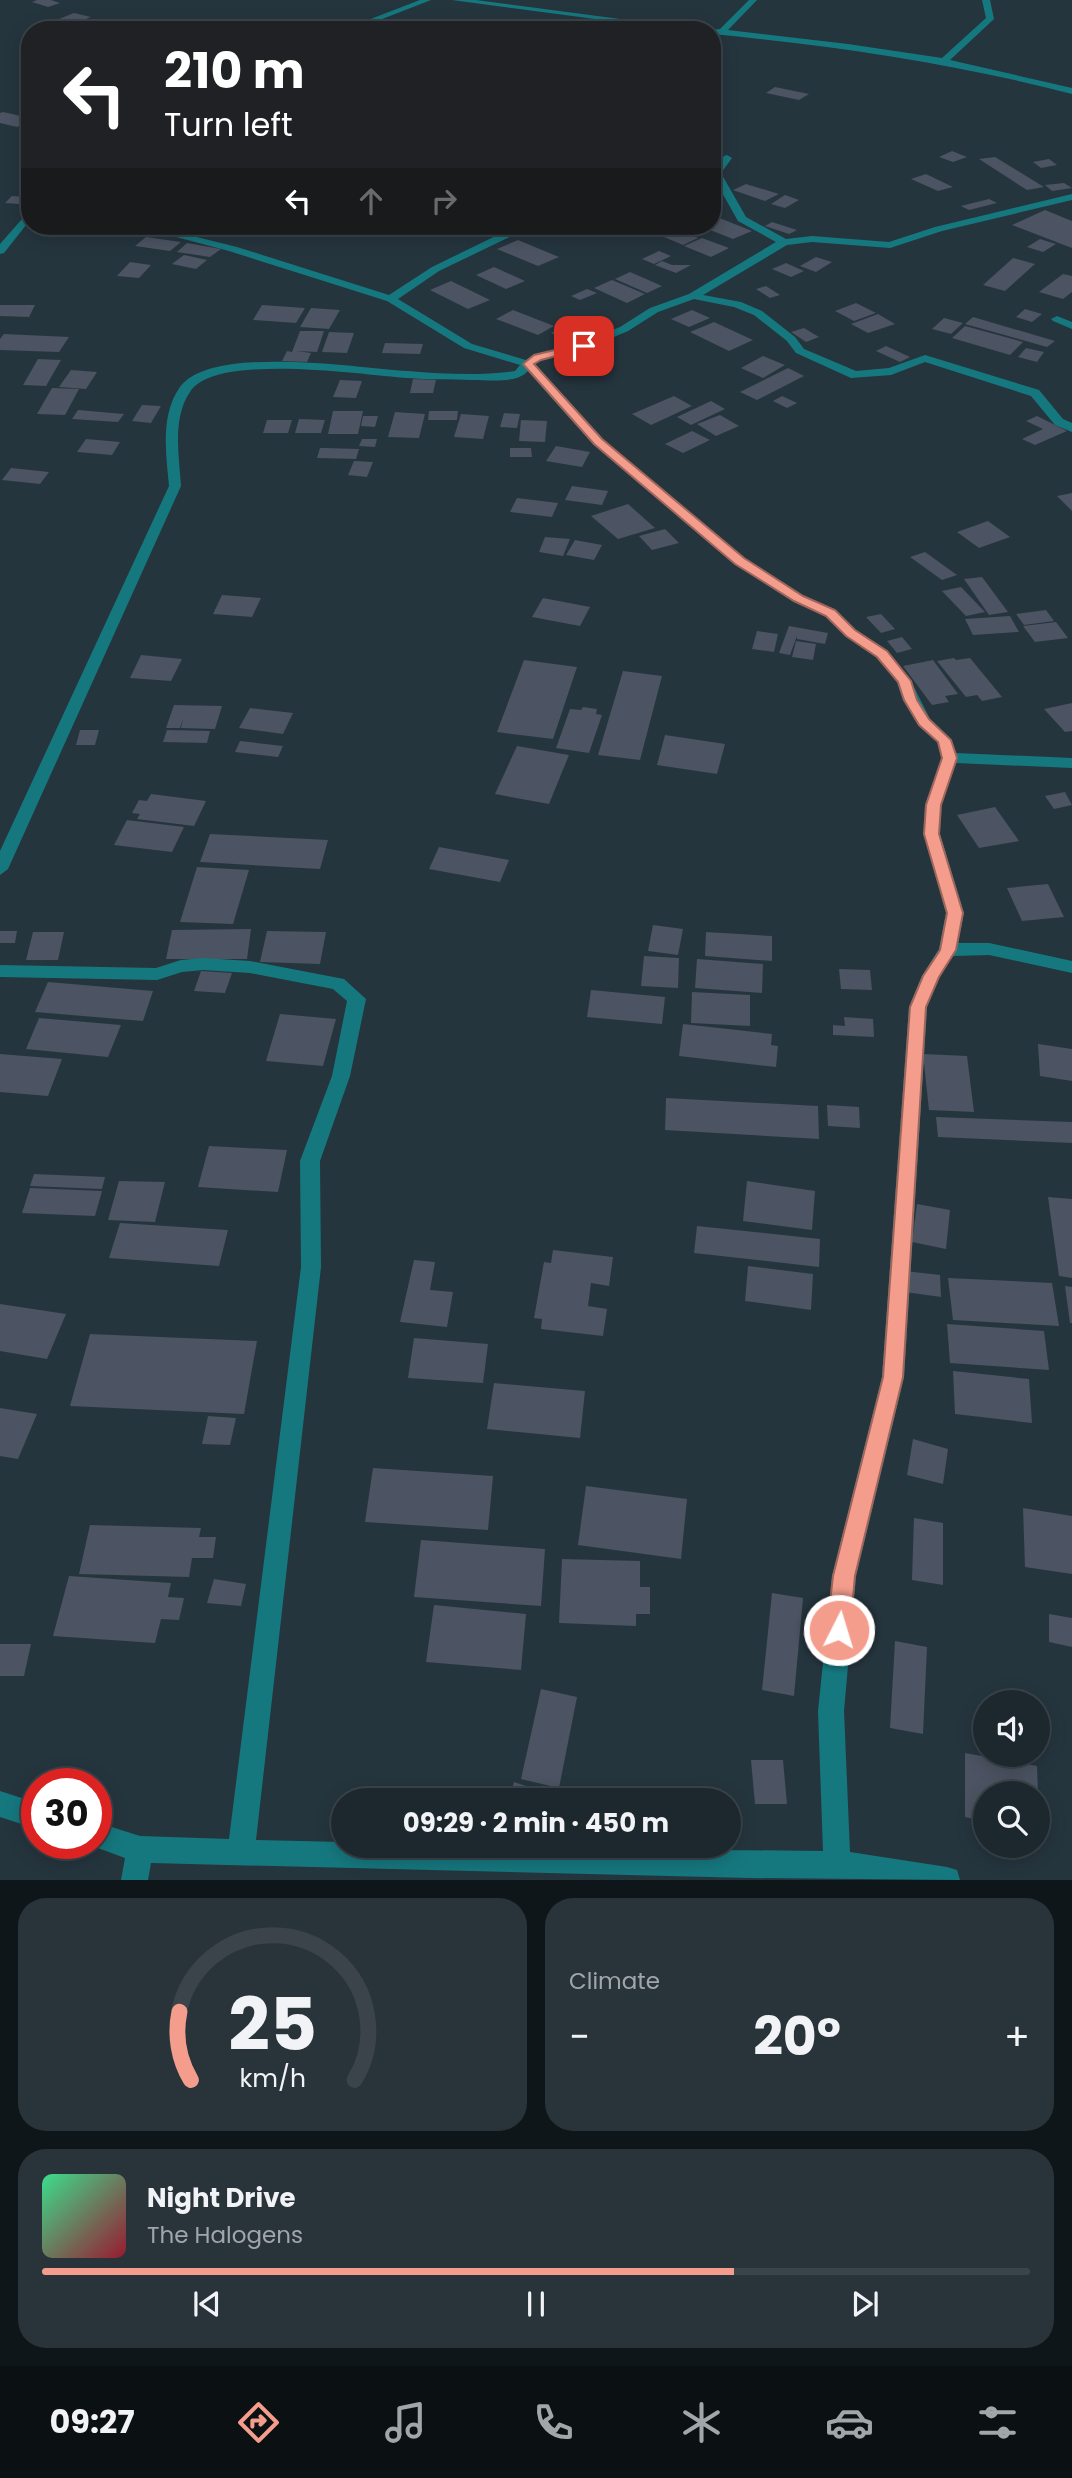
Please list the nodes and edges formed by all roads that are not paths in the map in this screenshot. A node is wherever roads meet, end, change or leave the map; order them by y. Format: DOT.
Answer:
graph roads {
  1 [pos="427,0"];
  2 [pos="456,0"];
  3 [pos="753,0"];
  4 [pos="986,0"];
  5 [pos="370,21"];
  6 [pos="627,21"];
  7 [pos="721,28"];
  8 [pos="721,31"];
  9 [pos="942,63"];
  10 [pos="1072,89"];
  11 [pos="727,158"];
  12 [pos="721,166"];
  13 [pos="721,182"];
  14 [pos="1072,197"];
  15 [pos="21,224"];
  16 [pos="176,235"];
  17 [pos="505,235"];
  18 [pos="784,242"];
  19 [pos="0,251"];
  20 [pos="693,296"];
  21 [pos="391,299"];
  22 [pos="1057,319"];
  23 [pos="1072,326"];
  24 [pos="528,364"];
  25 [pos="1072,428"];
  26 [pos="950,758"];
  27 [pos="1072,763"];
  28 [pos="0,869"];
  29 [pos="948,950"];
  30 [pos="1072,967"];
  31 [pos="0,971"];
  32 [pos="0,1804"];
  33 [pos="21,1811"];
  34 [pos="112,1840"];
  35 [pos="141,1849"];
  36 [pos="242,1853"];
  37 [pos="837,1864"];
  38 [pos="751,1872"];
  39 [pos="134,1880"];
  40 [pos="947,1880"];
  1 -- 5 [label="street"];
  2 -- 6 [label="street"];
  3 -- 7 [label="street"];
  4 -- 9 [label="street"];
  8 -- 9 [label="street"];
  9 -- 10 [label="street"];
  11 -- 12 [label="street"];
  13 -- 18 [label="street"];
  14 -- 18 [label="street"];
  15 -- 19 [label="street"];
  16 -- 21 [label="street"];
  17 -- 21 [label="street"];
  18 -- 20 [label="street"];
  20 -- 24 [label="street"];
  20 -- 25 [label="street"];
  21 -- 24 [label="street"];
  22 -- 23 [label="street"];
  24 -- 26 [label="street"];
  24 -- 28 [label="street"];
  26 -- 27 [label="street"];
  26 -- 29 [label="street"];
  29 -- 30 [label="street"];
  29 -- 37 [label="street"];
  31 -- 36 [label="street"];
  32 -- 33 [label="street"];
  34 -- 35 [label="street"];
  35 -- 36 [label="street"];
  35 -- 39 [label="street"];
  36 -- 38 [label="street"];
  37 -- 38 [label="street"];
  37 -- 40 [label="street"];
}
